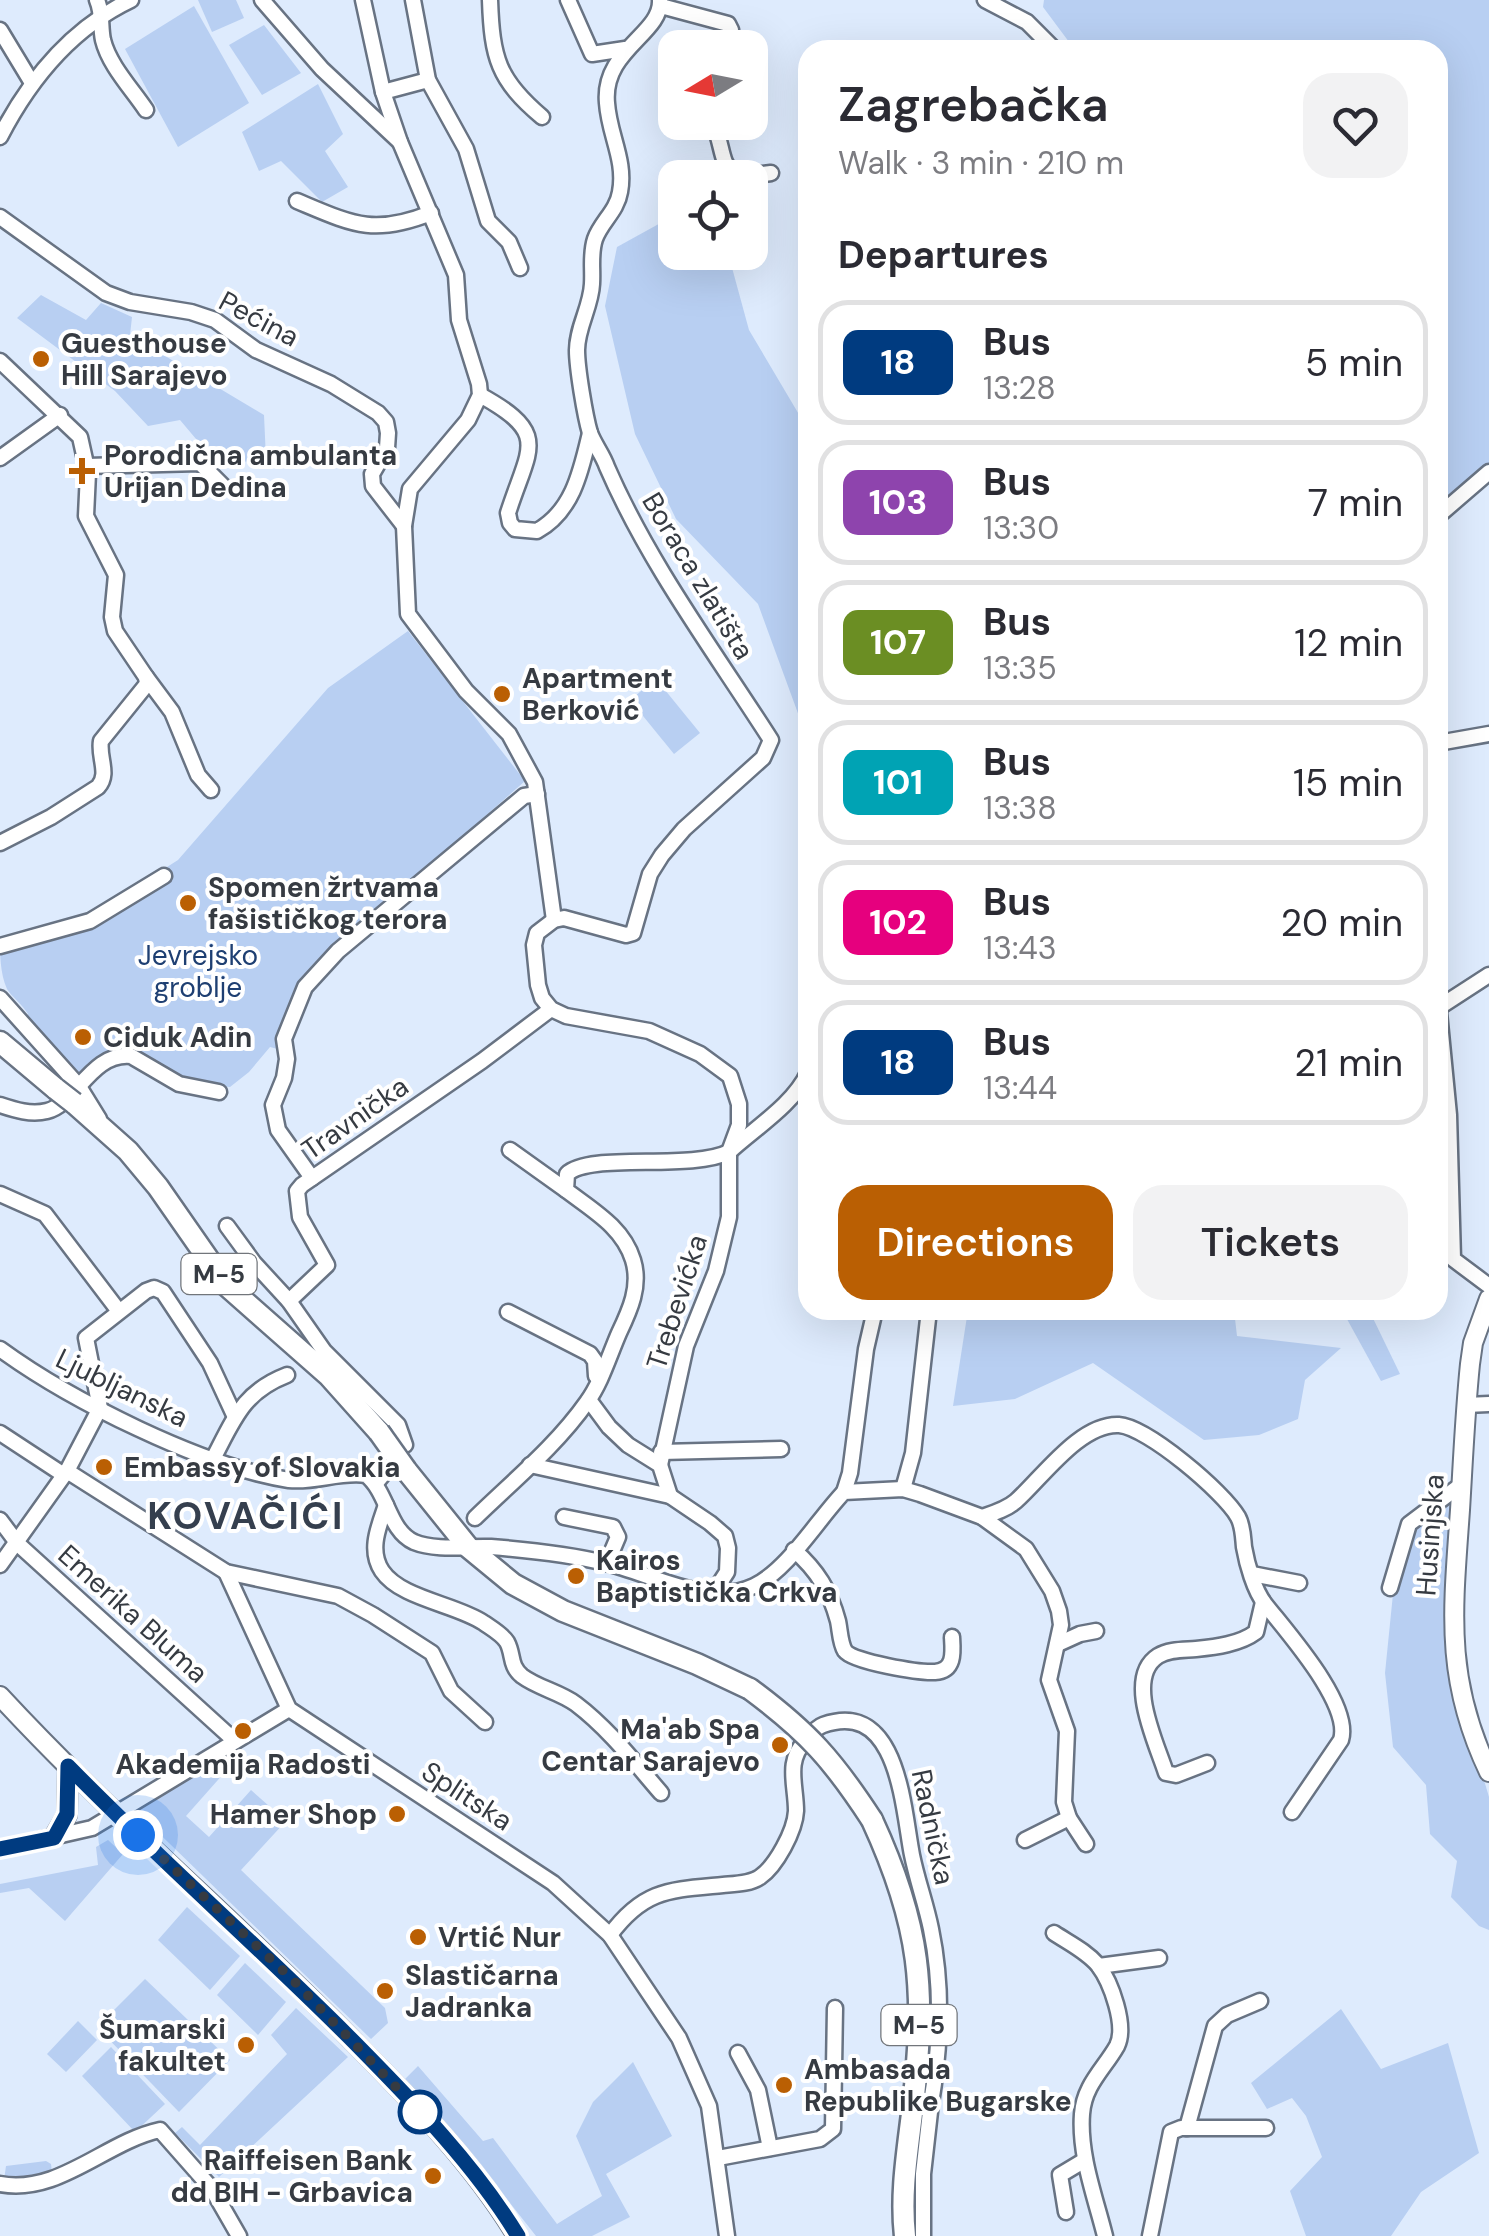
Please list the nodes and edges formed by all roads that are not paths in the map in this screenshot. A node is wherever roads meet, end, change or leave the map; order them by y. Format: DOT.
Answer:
graph roads {
  1 [pos="131,0"];
  2 [pos="262,0"];
  3 [pos="363,0"];
  4 [pos="413,0"];
  5 [pos="490,0"];
  6 [pos="568,0"];
  7 [pos="985,0"];
  8 [pos="660,3"];
  9 [pos="100,7"];
  10 [pos="0,30"];
  11 [pos="728,30"];
  12 [pos="1045,40"];
  13 [pos="625,49"];
  14 [pos="428,80"];
  15 [pos="32,84"];
  16 [pos="384,92"];
  17 [pos="146,110"];
  18 [pos="542,117"];
  19 [pos="0,137"];
  20 [pos="717,140"];
  21 [pos="400,142"];
  22 [pos="771,173"];
  23 [pos="298,201"];
  24 [pos="431,212"];
  25 [pos="0,217"];
  26 [pos="520,268"];
  27 [pos="0,361"];
  28 [pos="480,395"];
  29 [pos="60,415"];
  30 [pos="590,433"];
  31 [pos="0,458"];
  32 [pos="87,466"];
  33 [pos="1489,472"];
  34 [pos="223,486"];
  35 [pos="1448,507"];
  36 [pos="404,526"];
  37 [pos="146,677"];
  38 [pos="1489,734"];
  39 [pos="1448,742"];
  40 [pos="211,790"];
  41 [pos="537,794"];
  42 [pos="0,843"];
  43 [pos="164,876"];
  44 [pos="554,920"];
  45 [pos="0,946"];
  46 [pos="1489,975"];
  47 [pos="0,998"];
  48 [pos="1448,1000"];
  49 [pos="551,1008"];
  50 [pos="0,1042"];
  51 [pos="798,1090"];
  52 [pos="219,1092"];
  53 [pos="76,1094"];
  54 [pos="0,1105"];
  55 [pos="510,1150"];
  56 [pos="730,1152"];
  57 [pos="312,1178"];
  58 [pos="1448,1181"];
  59 [pos="566,1190"];
  60 [pos="0,1194"];
  61 [pos="227,1226"];
  62 [pos="1448,1256"];
  63 [pos="1453,1259"];
  64 [pos="1489,1286"];
  65 [pos="1489,1299"];
  66 [pos="289,1301"];
  67 [pos="118,1310"];
  68 [pos="508,1312"];
  69 [pos="873,1320"];
  70 [pos="928,1320"];
  71 [pos="0,1349"];
  72 [pos="287,1375"];
  73 [pos="592,1394"];
  74 [pos="1489,1404"];
  75 [pos="1466,1405"];
  76 [pos="100,1408"];
  77 [pos="235,1417"];
  78 [pos="0,1433"];
  79 [pos="405,1445"];
  80 [pos="781,1448"];
  81 [pos="213,1458"];
  82 [pos="660,1459"];
  83 [pos="530,1465"];
  84 [pos="398,1468"];
  85 [pos="66,1473"];
  86 [pos="376,1483"];
  87 [pos="1462,1484"];
  88 [pos="903,1490"];
  89 [pos="844,1492"];
  90 [pos="670,1496"];
  91 [pos="386,1505"];
  92 [pos="564,1517"];
  93 [pos="982,1517"];
  94 [pos="475,1518"];
  95 [pos="0,1520"];
  96 [pos="18,1544"];
  97 [pos="468,1547"];
  98 [pos="794,1550"];
  99 [pos="607,1563"];
  100 [pos="0,1566"];
  101 [pos="226,1572"];
  102 [pos="1252,1574"];
  103 [pos="1298,1583"];
  104 [pos="1390,1588"];
  105 [pos="714,1592"];
  106 [pos="1263,1602"];
  107 [pos="1096,1631"];
  108 [pos="952,1636"];
  109 [pos="1058,1644"];
  110 [pos="0,1696"];
  111 [pos="289,1709"];
  112 [pos="485,1722"];
  113 [pos="235,1741"];
  114 [pos="1207,1762"];
  115 [pos="68,1766"];
  116 [pos="1489,1772"];
  117 [pos="661,1793"];
  118 [pos="1292,1812"];
  119 [pos="117,1815"];
  120 [pos="1069,1818"];
  121 [pos="54,1838"];
  122 [pos="1025,1840"];
  123 [pos="1086,1844"];
  124 [pos="0,1849"];
  125 [pos="1054,1934"];
  126 [pos="610,1935"];
  127 [pos="1159,1958"];
  128 [pos="1099,1966"];
  129 [pos="1260,2001"];
  130 [pos="836,2008"];
  131 [pos="738,2053"];
  132 [pos="922,2102"];
  133 [pos="1186,2128"];
  134 [pos="1266,2128"];
  135 [pos="770,2148"];
  136 [pos="718,2158"];
  137 [pos="1085,2160"];
  138 [pos="0,2184"];
  139 [pos="1066,2212"];
  140 [pos="240,2236"];
  141 [pos="518,2236"];
  142 [pos="727,2236"];
  143 [pos="905,2236"];
  144 [pos="924,2236"];
  145 [pos="1105,2236"];
  146 [pos="1150,2236"];
  1 -- 9 [label="street"];
  2 -- 21 [label="street"];
  3 -- 16 [label="street"];
  4 -- 14 [label="street"];
  5 -- 18 [label="street"];
  6 -- 13 [label="street"];
  7 -- 12 [label="street"];
  8 -- 11 [label="street, Boraca zlatišta"];
  8 -- 13 [label="street, Boraca zlatišta"];
  9 -- 15 [label="street"];
  9 -- 17 [label="street"];
  10 -- 15 [label="street"];
  13 -- 30 [label="street, Boraca zlatišta"];
  14 -- 16 [label="street"];
  14 -- 26 [label="street"];
  15 -- 19 [label="street"];
  16 -- 21 [label="street"];
  20 -- 22 [label="street"];
  21 -- 24 [label="street"];
  23 -- 24 [label="street"];
  24 -- 28 [label="street"];
  25 -- 36 [label="street, Pećina"];
  27 -- 29 [label="street"];
  28 -- 30 [label="street, Boraca zlatišta"];
  28 -- 36 [label="street"];
  29 -- 31 [label="street"];
  29 -- 32 [label="street"];
  30 -- 44 [label="street, Boraca zlatišta"];
  32 -- 34 [label="street"];
  32 -- 37 [label="street"];
  33 -- 35 [label="street"];
  36 -- 41 [label="street"];
  37 -- 40 [label="street"];
  37 -- 42 [label="street"];
  38 -- 39 [label="street"];
  41 -- 44 [label="street"];
  41 -- 57 [label="street"];
  43 -- 45 [label="street"];
  44 -- 49 [label="street"];
  46 -- 48 [label="street"];
  47 -- 53 [label="street"];
  49 -- 56 [label="street, Trebevićka"];
  49 -- 57 [label="street, Travnička"];
  50 -- 53 [label="main road, M-5, bridge"];
  51 -- 56 [label="street"];
  52 -- 53 [label="street"];
  53 -- 54 [label="street"];
  53 -- 84 [label="main road, M-5, bridge"];
  55 -- 59 [label="street, Trebevićka"];
  56 -- 59 [label="street"];
  56 -- 82 [label="street, Trebevićka"];
  57 -- 66 [label="street, Travnička"];
  58 -- 63 [label="street"];
  59 -- 73 [label="street, Trebevićka"];
  60 -- 67 [label="street"];
  61 -- 66 [label="street"];
  62 -- 63 [label="street"];
  63 -- 64 [label="street"];
  65 -- 75 [label="main road, Husinjska"];
  66 -- 79 [label="street"];
  67 -- 76 [label="street"];
  67 -- 77 [label="street"];
  68 -- 73 [label="street"];
  69 -- 89 [label="street"];
  70 -- 88 [label="street"];
  71 -- 76 [label="street, Ljubljanska"];
  72 -- 77 [label="street"];
  73 -- 82 [label="street"];
  73 -- 83 [label="street, Trebevićka"];
  74 -- 75 [label="street"];
  75 -- 87 [label="main road, Husinjska"];
  76 -- 81 [label="street, Ljubljanska"];
  76 -- 85 [label="street"];
  77 -- 81 [label="street"];
  78 -- 85 [label="street"];
  80 -- 82 [label="street"];
  81 -- 86 [label="street, Ljubljanska"];
  82 -- 90 [label="street"];
  83 -- 90 [label="street"];
  83 -- 94 [label="street, Trebevićka"];
  84 -- 86 [label="street"];
  84 -- 97 [label="main road, M-5"];
  85 -- 96 [label="street"];
  85 -- 101 [label="street"];
  86 -- 91 [label="street"];
  87 -- 104 [label="street"];
  87 -- 116 [label="main road, Husinjska"];
  88 -- 89 [label="street"];
  88 -- 93 [label="street"];
  89 -- 98 [label="street"];
  90 -- 105 [label="street"];
  91 -- 97 [label="street"];
  91 -- 117 [label="street"];
  92 -- 99 [label="street"];
  93 -- 102 [label="street"];
  93 -- 109 [label="street"];
  95 -- 96 [label="street, Emerika Bluma"];
  96 -- 100 [label="street"];
  96 -- 113 [label="street, Emerika Bluma"];
  97 -- 99 [label="street"];
  97 -- 132 [label="main road, M-5, bridge"];
  98 -- 105 [label="street"];
  98 -- 108 [label="street"];
  99 -- 105 [label="street"];
  101 -- 111 [label="street"];
  101 -- 112 [label="street"];
  102 -- 103 [label="street"];
  102 -- 106 [label="street"];
  106 -- 114 [label="street"];
  106 -- 118 [label="street"];
  107 -- 109 [label="street"];
  109 -- 120 [label="street"];
  110 -- 115 [label="main road"];
  111 -- 113 [label="street"];
  111 -- 126 [label="street, Splitska"];
  113 -- 119 [label="street"];
  115 -- 119 [label="main road"];
  115 -- 121 [label="main road"];
  119 -- 121 [label="street"];
  119 -- 141 [label="main road"];
  120 -- 122 [label="street"];
  120 -- 123 [label="street"];
  121 -- 124 [label="street"];
  125 -- 128 [label="street"];
  126 -- 132 [label="street, Radnička"];
  126 -- 136 [label="street"];
  127 -- 128 [label="street"];
  128 -- 137 [label="street"];
  129 -- 133 [label="street"];
  130 -- 135 [label="street"];
  131 -- 135 [label="street"];
  132 -- 143 [label="main road, M-5"];
  132 -- 144 [label="street"];
  133 -- 134 [label="street"];
  133 -- 146 [label="street"];
  135 -- 136 [label="street"];
  136 -- 142 [label="street"];
  137 -- 139 [label="street"];
  137 -- 145 [label="street"];
  138 -- 140 [label="street"];
}
